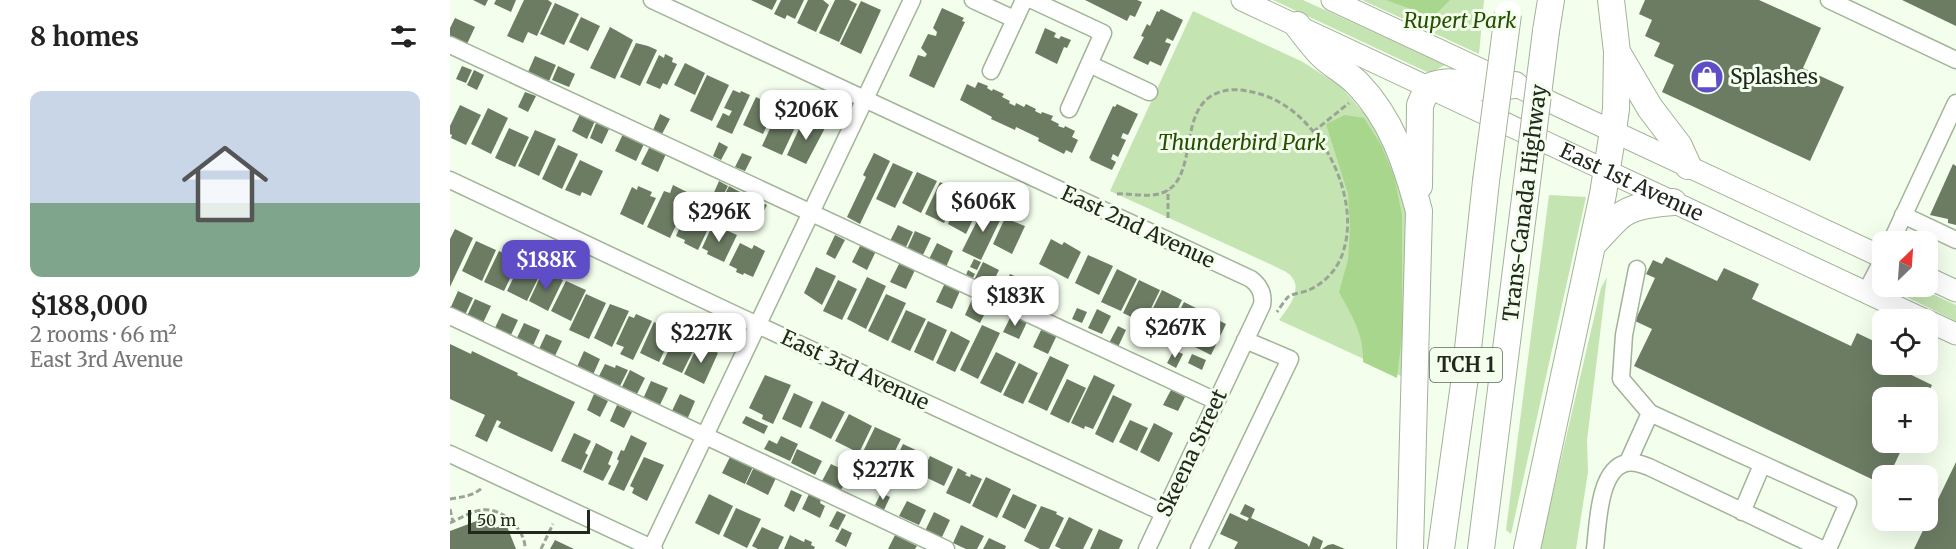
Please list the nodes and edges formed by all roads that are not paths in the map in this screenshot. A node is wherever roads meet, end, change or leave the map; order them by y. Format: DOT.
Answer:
graph roads {
  1 [pos="652,0"];
  2 [pos="912,0"];
  3 [pos="973,0"];
  4 [pos="1024,0"];
  5 [pos="1032,0"];
  6 [pos="1242,0"];
  7 [pos="1332,0"];
  8 [pos="1551,0"];
  9 [pos="1611,0"];
  10 [pos="1828,0"];
  11 [pos="1509,7"];
  12 [pos="1014,20"];
  13 [pos="1297,26"];
  14 [pos="450,45"];
  15 [pos="1617,52"];
  16 [pos="1956,60"];
  17 [pos="1089,64"];
  18 [pos="991,71"];
  19 [pos="1515,85"];
  20 [pos="1428,87"];
  21 [pos="1149,92"];
  22 [pos="864,98"];
  23 [pos="1956,103"];
  24 [pos="1069,109"];
  25 [pos="1613,131"];
  26 [pos="1688,166"];
  27 [pos="1607,170"];
  28 [pos="450,180"];
  29 [pos="1673,202"];
  30 [pos="1419,211"];
  31 [pos="811,212"];
  32 [pos="1903,215"];
  33 [pos="1896,231"];
  34 [pos="1956,240"];
  35 [pos="1592,245"];
  36 [pos="1872,254"];
  37 [pos="1636,269"];
  38 [pos="1872,280"];
  39 [pos="1938,283"];
  40 [pos="1261,291"];
  41 [pos="1956,291"];
  42 [pos="1866,292"];
  43 [pos="1902,309"];
  44 [pos="450,316"];
  45 [pos="758,325"];
  46 [pos="1938,326"];
  47 [pos="1956,334"];
  48 [pos="1245,340"];
  49 [pos="1216,401"];
  50 [pos="1650,413"];
  51 [pos="705,436"];
  52 [pos="450,454"];
  53 [pos="1762,465"];
  54 [pos="1621,467"];
  55 [pos="1742,512"];
  56 [pos="1164,513"];
  57 [pos="652,549"];
  58 [pos="946,549"];
  59 [pos="1148,549"];
  60 [pos="1199,549"];
  61 [pos="1410,549"];
  62 [pos="1441,549"];
  63 [pos="1481,549"];
  64 [pos="1527,549"];
  65 [pos="1595,549"];
  66 [pos="1822,549"];
  67 [pos="1828,549"];
  1 -- 22 [label="street, East 2nd Avenue"];
  2 -- 22 [label="street"];
  3 -- 12 [label="street"];
  4 -- 12 [label="street"];
  5 -- 17 [label="street"];
  6 -- 13 [label="main road, East 1st Avenue"];
  7 -- 19 [label="main road, East 1st Avenue"];
  8 -- 63 [label="highway, Trans-Canada Highway / TCH 1, bridge"];
  9 -- 15 [label="highway"];
  10 -- 16 [label="street"];
  11 -- 62 [label="highway, Trans-Canada Highway / TCH 1, bridge"];
  12 -- 18 [label="street"];
  13 -- 20 [label="main road, East 1st Avenue"];
  13 -- 30 [label="highway"];
  14 -- 31 [label="street"];
  15 -- 25 [label="highway"];
  15 -- 26 [label="highway"];
  17 -- 21 [label="street"];
  17 -- 24 [label="street"];
  19 -- 20 [label="highway"];
  19 -- 25 [label="main road, East 1st Avenue"];
  20 -- 27 [label="main road, East 1st Avenue"];
  20 -- 30 [label="highway"];
  22 -- 31 [label="street"];
  22 -- 40 [label="street, East 2nd Avenue"];
  23 -- 32 [label="street"];
  25 -- 26 [label="main road, East 1st Avenue"];
  25 -- 27 [label="highway"];
  26 -- 36 [label="main road, East 1st Avenue"];
  27 -- 29 [label="main road, East 1st Avenue"];
  27 -- 35 [label="highway"];
  28 -- 45 [label="street, East 3rd Avenue"];
  29 -- 35 [label="highway"];
  29 -- 42 [label="main road, East 1st Avenue"];
  30 -- 61 [label="highway"];
  31 -- 45 [label="street"];
  31 -- 49 [label="street"];
  32 -- 33 [label="street"];
  32 -- 34 [label="street"];
  35 -- 64 [label="highway"];
  37 -- 50 [label="street"];
  38 -- 42 [label="street"];
  39 -- 41 [label="main road"];
  40 -- 48 [label="street, Skeena Street"];
  42 -- 43 [label="main road, East 1st Avenue"];
  44 -- 51 [label="street"];
  45 -- 51 [label="street"];
  45 -- 56 [label="street, East 3rd Avenue"];
  46 -- 47 [label="main road, East 1st Avenue"];
  48 -- 49 [label="street, Skeena Street"];
  48 -- 60 [label="street"];
  49 -- 56 [label="street, Skeena Street"];
  50 -- 53 [label="street"];
  50 -- 54 [label="street"];
  51 -- 57 [label="street"];
  51 -- 58 [label="street"];
  52 -- 57 [label="street"];
  53 -- 55 [label="street"];
  53 -- 67 [label="street"];
  54 -- 55 [label="street"];
  54 -- 65 [label="street"];
  55 -- 66 [label="street"];
  56 -- 59 [label="street, Skeena Street"];
}
